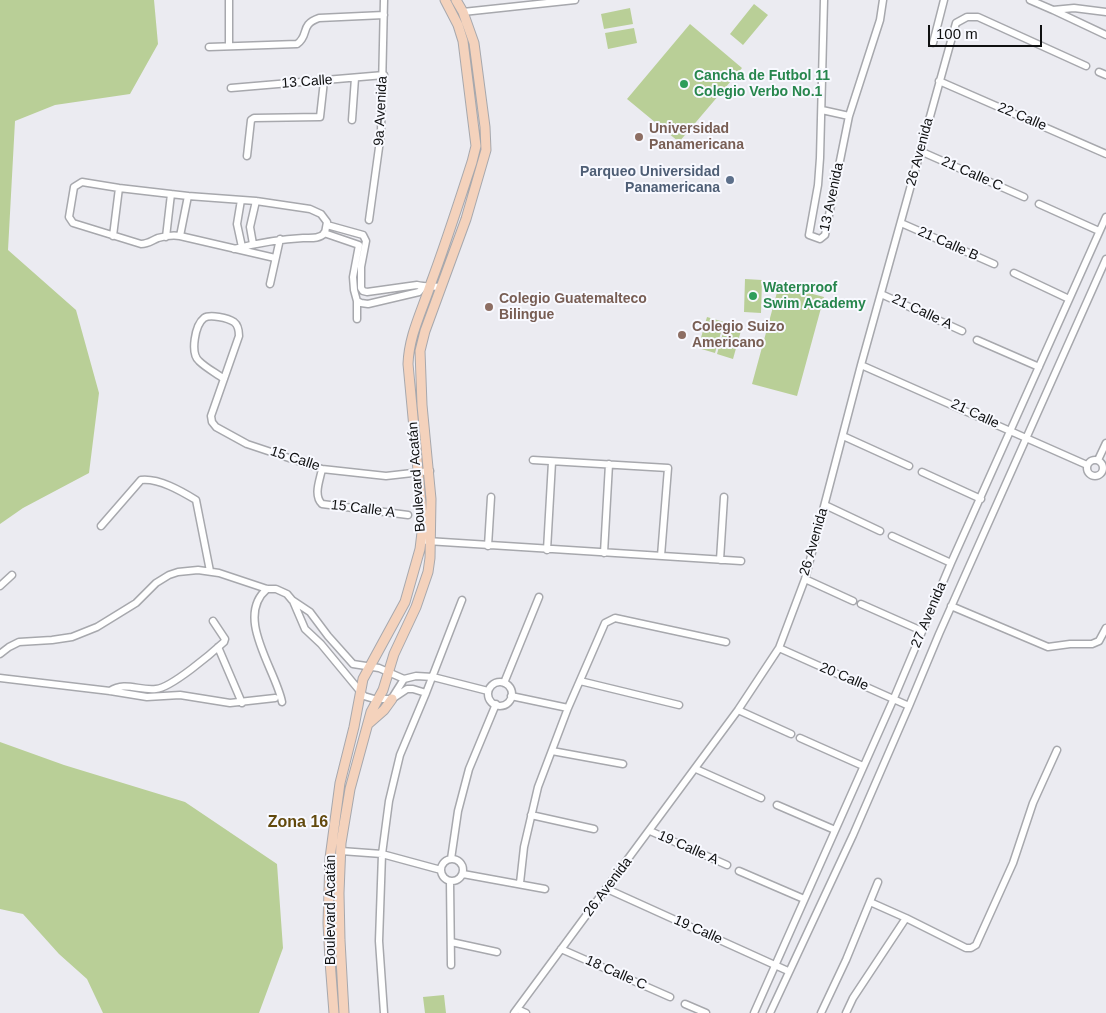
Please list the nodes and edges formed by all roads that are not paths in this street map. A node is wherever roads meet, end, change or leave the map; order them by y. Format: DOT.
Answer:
graph roads {
  1 [pos="229,0"];
  2 [pos="384,0"];
  3 [pos="444,0"];
  4 [pos="575,0"];
  5 [pos="824,0"];
  6 [pos="883,0"];
  7 [pos="944,0"];
  8 [pos="1030,0"];
  9 [pos="457,1"];
  10 [pos="1053,10"];
  11 [pos="463,12"];
  12 [pos="1106,12"];
  13 [pos="384,15"];
  14 [pos="1106,35"];
  15 [pos="933,43"];
  16 [pos="230,46"];
  17 [pos="209,47"];
  18 [pos="1086,66"];
  19 [pos="384,75"];
  20 [pos="355,78"];
  21 [pos="324,80"];
  22 [pos="939,81"];
  23 [pos="231,88"];
  24 [pos="822,110"];
  25 [pos="848,116"];
  26 [pos="352,120"];
  27 [pos="920,151"];
  28 [pos="1106,154"];
  29 [pos="247,156"];
  30 [pos="119,188"];
  31 [pos="171,194"];
  32 [pos="188,196"];
  33 [pos="1024,197"];
  34 [pos="241,200"];
  35 [pos="256,201"];
  36 [pos="1039,204"];
  37 [pos="1106,217"];
  38 [pos="369,220"];
  39 [pos="902,223"];
  40 [pos="327,225"];
  41 [pos="1099,231"];
  42 [pos="324,234"];
  43 [pos="113,236"];
  44 [pos="180,236"];
  45 [pos="166,237"];
  46 [pos="280,238"];
  47 [pos="253,244"];
  48 [pos="242,247"];
  49 [pos="234,249"];
  50 [pos="275,258"];
  51 [pos="1106,259"];
  52 [pos="994,264"];
  53 [pos="1014,273"];
  54 [pos="270,284"];
  55 [pos="358,284"];
  56 [pos="427,286"];
  57 [pos="441,288"];
  58 [pos="881,294"];
  59 [pos="1069,298"];
  60 [pos="357,301"];
  61 [pos="357,319"];
  62 [pos="962,331"];
  63 [pos="977,340"];
  64 [pos="861,365"];
  65 [pos="1039,367"];
  66 [pos="224,379"];
  67 [pos="1011,430"];
  68 [pos="843,436"];
  69 [pos="1026,437"];
  70 [pos="1106,443"];
  71 [pos="533,460"];
  72 [pos="1098,460"];
  73 [pos="552,462"];
  74 [pos="609,464"];
  75 [pos="1087,465"];
  76 [pos="908,466"];
  77 [pos="322,469"];
  78 [pos="430,471"];
  79 [pos="922,472"];
  80 [pos="1104,472"];
  81 [pos="419,473"];
  82 [pos="490,497"];
  83 [pos="724,497"];
  84 [pos="981,499"];
  85 [pos="825,505"];
  86 [pos="408,515"];
  87 [pos="100,526"];
  88 [pos="880,531"];
  89 [pos="892,536"];
  90 [pos="421,540"];
  91 [pos="431,542"];
  92 [pos="488,546"];
  93 [pos="547,550"];
  94 [pos="604,553"];
  95 [pos="661,556"];
  96 [pos="720,560"];
  97 [pos="740,561"];
  98 [pos="951,563"];
  99 [pos="210,572"];
  100 [pos="12,575"];
  101 [pos="804,579"];
  102 [pos="0,586"];
  103 [pos="267,589"];
  104 [pos="539,597"];
  105 [pos="292,600"];
  106 [pos="462,600"];
  107 [pos="853,600"];
  108 [pos="861,604"];
  109 [pos="951,606"];
  110 [pos="213,621"];
  111 [pos="1106,628"];
  112 [pos="922,632"];
  113 [pos="726,642"];
  114 [pos="218,647"];
  115 [pos="779,648"];
  116 [pos="0,654"];
  117 [pos="369,667"];
  118 [pos="389,673"];
  119 [pos="433,677"];
  120 [pos="0,678"];
  121 [pos="404,679"];
  122 [pos="580,681"];
  123 [pos="504,683"];
  124 [pos="168,685"];
  125 [pos="110,691"];
  126 [pos="488,691"];
  127 [pos="361,692"];
  128 [pos="426,693"];
  129 [pos="172,695"];
  130 [pos="511,696"];
  131 [pos="275,698"];
  132 [pos="894,698"];
  133 [pos="378,699"];
  134 [pos="392,699"];
  135 [pos="242,702"];
  136 [pos="282,702"];
  137 [pos="496,704"];
  138 [pos="679,704"];
  139 [pos="910,706"];
  140 [pos="568,708"];
  141 [pos="738,710"];
  142 [pos="368,724"];
  143 [pos="790,734"];
  144 [pos="800,738"];
  145 [pos="552,750"];
  146 [pos="1057,750"];
  147 [pos="623,764"];
  148 [pos="863,766"];
  149 [pos="696,769"];
  150 [pos="761,798"];
  151 [pos="777,805"];
  152 [pos="531,815"];
  153 [pos="594,829"];
  154 [pos="835,830"];
  155 [pos="650,831"];
  156 [pos="341,850"];
  157 [pos="382,854"];
  158 [pos="451,859"];
  159 [pos="727,865"];
  160 [pos="441,870"];
  161 [pos="739,871"];
  162 [pos="463,874"];
  163 [pos="450,881"];
  164 [pos="878,882"];
  165 [pos="520,883"];
  166 [pos="545,888"];
  167 [pos="607,889"];
  168 [pos="804,899"];
  169 [pos="870,902"];
  170 [pos="906,918"];
  171 [pos="451,942"];
  172 [pos="561,949"];
  173 [pos="497,952"];
  174 [pos="451,965"];
  175 [pos="775,965"];
  176 [pos="788,971"];
  177 [pos="670,997"];
  178 [pos="685,1004"];
  179 [pos="516,1011"];
  180 [pos="334,1013"];
  181 [pos="344,1013"];
  182 [pos="384,1013"];
  183 [pos="526,1013"];
  184 [pos="706,1013"];
  185 [pos="754,1013"];
  186 [pos="770,1013"];
  187 [pos="821,1013"];
  188 [pos="846,1013"];
  1 -- 16 [label="street"];
  2 -- 13 [label="street, 9a Avenida"];
  3 -- 56 [label="main road, Boulevard Acatán"];
  4 -- 11 [label="street"];
  5 -- 24 [label="street, 13 Avenida"];
  6 -- 25 [label="street, 13 Avenida"];
  7 -- 15 [label="street"];
  8 -- 10 [label="street"];
  9 -- 11 [label="main road, Boulevard Acatán"];
  10 -- 12 [label="street"];
  10 -- 14 [label="street"];
  11 -- 57 [label="main road, Boulevard Acatán"];
  13 -- 16 [label="street"];
  13 -- 19 [label="street, 9a Avenida"];
  16 -- 17 [label="street"];
  18 -- 22 [label="street, 26 Avenida"];
  19 -- 20 [label="street, 13 Calle"];
  19 -- 38 [label="street, 9a Avenida"];
  20 -- 21 [label="street, 13 Calle"];
  20 -- 26 [label="street"];
  21 -- 23 [label="street, 13 Calle"];
  21 -- 29 [label="street"];
  22 -- 27 [label="street, 26 Avenida"];
  22 -- 28 [label="street, 22 Calle"];
  24 -- 25 [label="street"];
  24 -- 25 [label="street, 13 Avenida"];
  27 -- 33 [label="street, 21 Calle C"];
  27 -- 39 [label="street, 26 Avenida"];
  30 -- 31 [label="street"];
  30 -- 43 [label="street"];
  30 -- 43 [label="street"];
  31 -- 32 [label="street"];
  31 -- 45 [label="street"];
  32 -- 34 [label="street"];
  32 -- 44 [label="street"];
  34 -- 35 [label="street"];
  34 -- 48 [label="street"];
  35 -- 40 [label="street"];
  35 -- 47 [label="street"];
  36 -- 41 [label="street"];
  37 -- 41 [label="street, 27 Avenida"];
  39 -- 52 [label="street, 21 Calle B"];
  39 -- 58 [label="street, 26 Avenida"];
  40 -- 42 [label="street"];
  40 -- 55 [label="street"];
  41 -- 59 [label="street, 27 Avenida"];
  42 -- 46 [label="street"];
  42 -- 55 [label="street"];
  43 -- 45 [label="street"];
  44 -- 45 [label="street"];
  44 -- 49 [label="street"];
  46 -- 47 [label="street"];
  46 -- 50 [label="street"];
  47 -- 48 [label="street"];
  48 -- 49 [label="street"];
  49 -- 50 [label="street"];
  50 -- 54 [label="street"];
  51 -- 69 [label="street, 27 Avenida"];
  53 -- 59 [label="street"];
  55 -- 56 [label="street"];
  55 -- 60 [label="street"];
  56 -- 57 [label="street"];
  56 -- 60 [label="street"];
  56 -- 81 [label="main road, Boulevard Acatán"];
  57 -- 78 [label="main road, Boulevard Acatán"];
  58 -- 62 [label="street, 21 Calle A"];
  58 -- 64 [label="street, 26 Avenida"];
  59 -- 65 [label="street, 27 Avenida"];
  60 -- 61 [label="street"];
  63 -- 65 [label="street"];
  64 -- 67 [label="street, 21 Calle"];
  64 -- 68 [label="street, 26 Avenida"];
  65 -- 67 [label="street, 27 Avenida"];
  66 -- 66 [label="street, 15 Calle"];
  66 -- 77 [label="street, 15 Calle"];
  67 -- 69 [label="street, 21 Calle"];
  67 -- 84 [label="street, 27 Avenida"];
  68 -- 76 [label="street"];
  68 -- 85 [label="street, 26 Avenida"];
  69 -- 75 [label="street, 21 Calle"];
  69 -- 109 [label="street, 27 Avenida"];
  70 -- 72 [label="street"];
  71 -- 73 [label="street"];
  72 -- 75 [label="street"];
  72 -- 80 [label="street, 21 Calle"];
  73 -- 74 [label="street"];
  73 -- 93 [label="street"];
  74 -- 94 [label="street"];
  74 -- 95 [label="street"];
  75 -- 80 [label="street, 21 Calle"];
  77 -- 81 [label="street, 15 Calle"];
  77 -- 86 [label="street, 15 Calle A"];
  78 -- 81 [label="street, 15 Calle"];
  78 -- 91 [label="main road, Boulevard Acatán"];
  79 -- 84 [label="street"];
  81 -- 90 [label="main road, Boulevard Acatán"];
  82 -- 92 [label="street"];
  83 -- 96 [label="street"];
  84 -- 98 [label="street, 27 Avenida"];
  85 -- 88 [label="street"];
  85 -- 101 [label="street, 26 Avenida"];
  87 -- 99 [label="street"];
  89 -- 98 [label="street"];
  90 -- 91 [label="street"];
  90 -- 117 [label="main road, Boulevard Acatán"];
  91 -- 92 [label="street"];
  91 -- 118 [label="main road, Boulevard Acatán"];
  92 -- 93 [label="street"];
  93 -- 94 [label="street"];
  94 -- 95 [label="street"];
  95 -- 96 [label="street"];
  96 -- 97 [label="street"];
  98 -- 112 [label="street, 27 Avenida"];
  99 -- 103 [label="street"];
  99 -- 116 [label="street"];
  100 -- 102 [label="street"];
  101 -- 107 [label="street"];
  101 -- 115 [label="street, 26 Avenida"];
  103 -- 105 [label="street"];
  103 -- 136 [label="street"];
  104 -- 123 [label="street"];
  105 -- 117 [label="street"];
  105 -- 127 [label="street"];
  106 -- 119 [label="street"];
  108 -- 112 [label="street"];
  109 -- 111 [label="street"];
  109 -- 139 [label="street, 27 Avenida"];
  110 -- 114 [label="street"];
  112 -- 132 [label="street, 27 Avenida"];
  113 -- 122 [label="street"];
  114 -- 124 [label="street"];
  114 -- 135 [label="street"];
  115 -- 132 [label="street, 20 Calle"];
  115 -- 141 [label="street, 26 Avenida"];
  117 -- 118 [label="street"];
  117 -- 127 [label="main road, Boulevard Acatán"];
  118 -- 121 [label="street"];
  118 -- 133 [label="main road, Boulevard Acatán"];
  119 -- 121 [label="street"];
  119 -- 126 [label="street"];
  119 -- 128 [label="street"];
  120 -- 125 [label="street"];
  121 -- 134 [label="street"];
  122 -- 138 [label="street"];
  122 -- 140 [label="street"];
  123 -- 126 [label="street"];
  123 -- 130 [label="street"];
  124 -- 125 [label="street"];
  124 -- 129 [label="street"];
  125 -- 129 [label="street"];
  126 -- 137 [label="street"];
  127 -- 133 [label="street"];
  127 -- 180 [label="main road, Boulevard Acatán"];
  128 -- 134 [label="street"];
  128 -- 157 [label="street"];
  129 -- 135 [label="street"];
  130 -- 137 [label="street"];
  130 -- 140 [label="street"];
  131 -- 135 [label="street"];
  132 -- 139 [label="street, 20 Calle"];
  132 -- 148 [label="street, 27 Avenida"];
  133 -- 134 [label="street"];
  133 -- 142 [label="main road, Boulevard Acatán"];
  134 -- 142 [label="main road"];
  137 -- 158 [label="street"];
  139 -- 176 [label="street, 27 Avenida"];
  140 -- 145 [label="street"];
  141 -- 143 [label="street"];
  141 -- 149 [label="street, 26 Avenida"];
  142 -- 156 [label="main road, Boulevard Acatán"];
  144 -- 148 [label="street"];
  145 -- 147 [label="street"];
  145 -- 152 [label="street"];
  146 -- 170 [label="street"];
  148 -- 154 [label="street, 27 Avenida"];
  149 -- 150 [label="street"];
  149 -- 155 [label="street, 26 Avenida"];
  151 -- 154 [label="street"];
  152 -- 153 [label="street"];
  152 -- 165 [label="street"];
  154 -- 168 [label="street, 27 Avenida"];
  155 -- 159 [label="street, 19 Calle A"];
  155 -- 167 [label="street, 26 Avenida"];
  156 -- 157 [label="street"];
  156 -- 181 [label="main road, Boulevard Acatán"];
  157 -- 160 [label="street"];
  157 -- 182 [label="street"];
  158 -- 160 [label="street"];
  158 -- 162 [label="street"];
  160 -- 163 [label="street"];
  161 -- 168 [label="street"];
  162 -- 163 [label="street"];
  162 -- 165 [label="street"];
  163 -- 171 [label="street"];
  164 -- 169 [label="street"];
  165 -- 166 [label="street"];
  167 -- 172 [label="street, 26 Avenida"];
  167 -- 175 [label="street, 19 Calle"];
  168 -- 175 [label="street, 27 Avenida"];
  169 -- 170 [label="street"];
  169 -- 187 [label="street"];
  170 -- 188 [label="street"];
  171 -- 173 [label="street"];
  171 -- 174 [label="street"];
  172 -- 177 [label="street, 18 Calle C"];
  172 -- 179 [label="street, 26 Avenida"];
  175 -- 176 [label="street, 19 Calle"];
  175 -- 185 [label="street, 27 Avenida"];
  176 -- 186 [label="street, 27 Avenida"];
  178 -- 184 [label="street"];
  179 -- 183 [label="street"];
}
